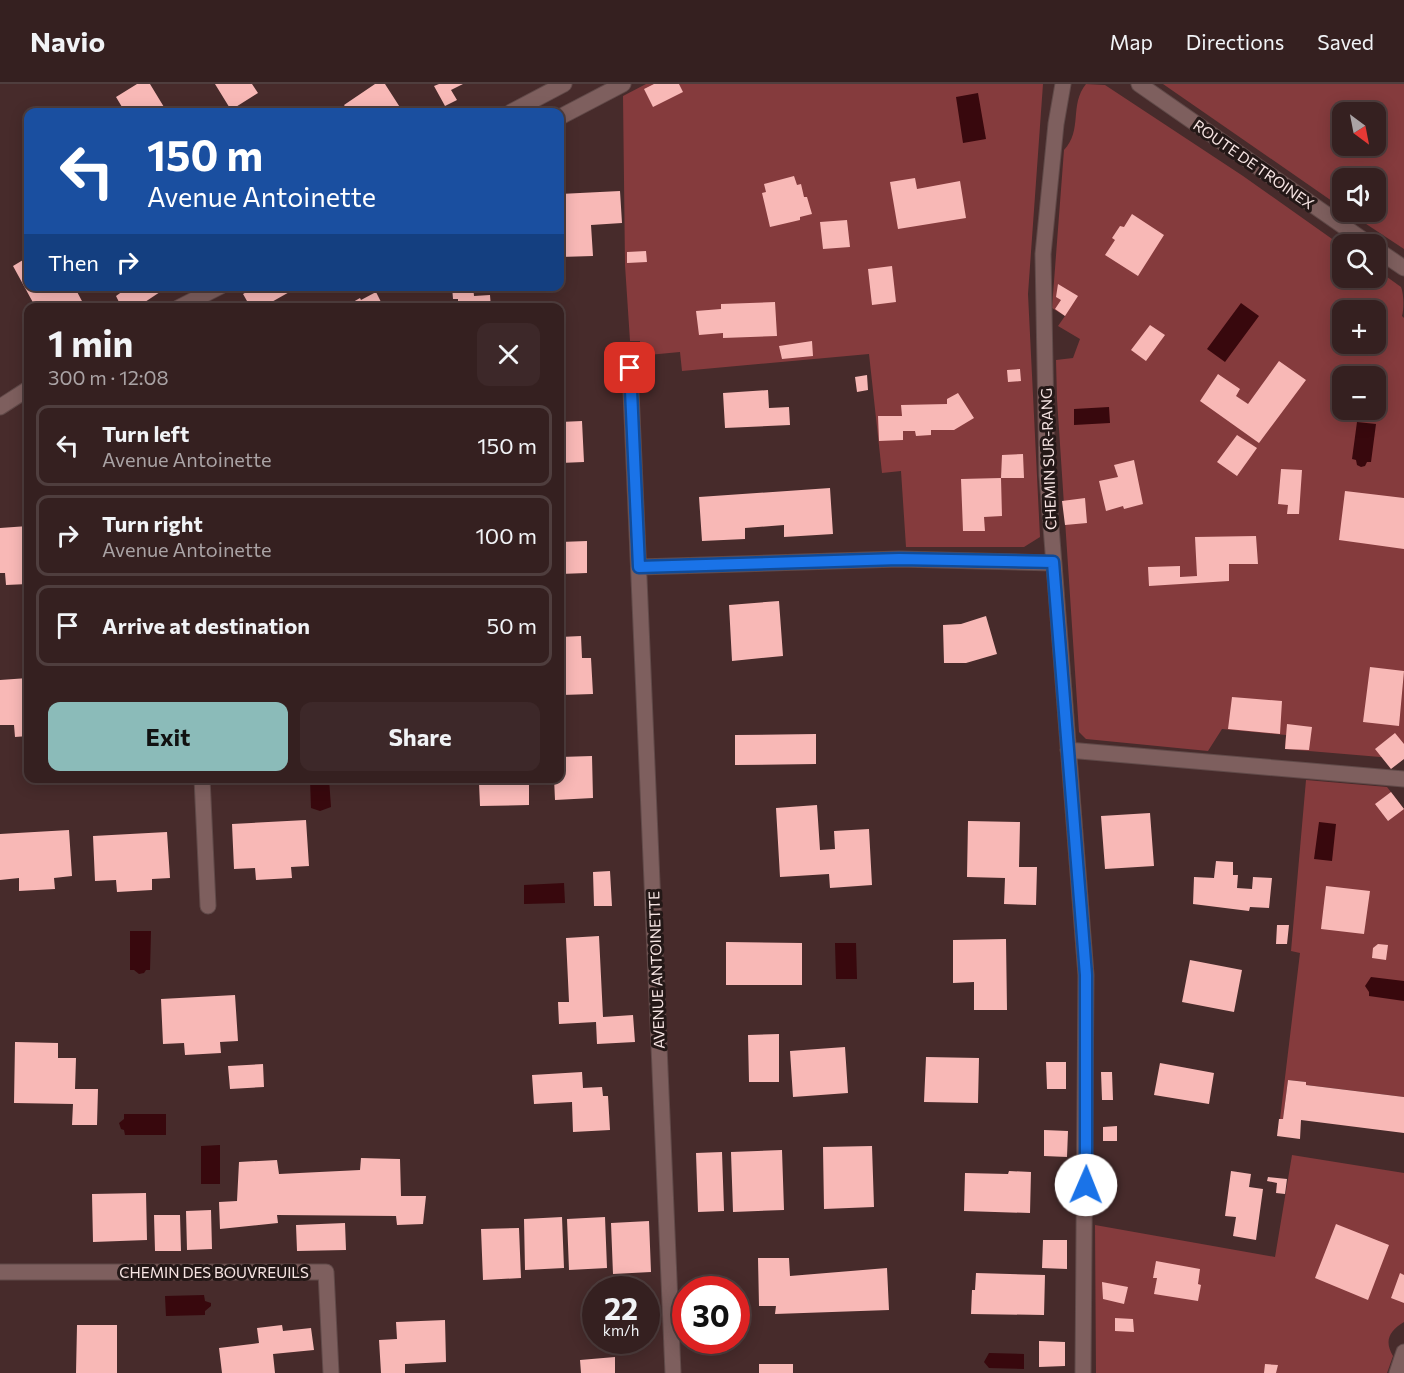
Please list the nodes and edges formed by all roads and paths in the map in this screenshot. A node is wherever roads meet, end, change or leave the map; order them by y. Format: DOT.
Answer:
graph roads {
  1 [pos="564,84"];
  2 [pos="623,84"];
  3 [pos="1063,84"];
  4 [pos="1138,84"];
  5 [pos="519,108"];
  6 [pos="564,115"];
  7 [pos="1355,234"];
  8 [pos="1386,256"];
  9 [pos="1404,268"];
  10 [pos="211,291"];
  11 [pos="188,303"];
  12 [pos="630,368"];
  13 [pos="24,392"];
  14 [pos="0,407"];
  15 [pos="1053,562"];
  16 [pos="639,567"];
  17 [pos="1068,750"];
  18 [pos="1404,779"];
  19 [pos="201,783"];
  20 [pos="208,906"];
  21 [pos="0,1272"];
  22 [pos="1404,1352"];
  23 [pos="331,1373"];
  24 [pos="673,1373"];
  25 [pos="1083,1373"];
  26 [pos="1397,1373"];
  1 -- 5 [label="street"];
  2 -- 6 [label="street"];
  3 -- 15 [label="street, CHEMIN SUR-RANG"];
  4 -- 7 [label="street, ROUTE DE TROINEX"];
  8 -- 9 [label="street"];
  10 -- 11 [label="street"];
  12 -- 16 [label="street, AVENUE ANTOINETTE"];
  13 -- 14 [label="street"];
  15 -- 16 [label="street"];
  15 -- 17 [label="street, CHEMIN SUR-RANG"];
  16 -- 24 [label="street, AVENUE ANTOINETTE"];
  17 -- 18 [label="street"];
  17 -- 25 [label="street, CHEMIN SUR-RANG"];
  19 -- 20 [label="street"];
  21 -- 23 [label="street, CHEMIN DES BOUVREUILS"];
  22 -- 26 [label="street"];
}
